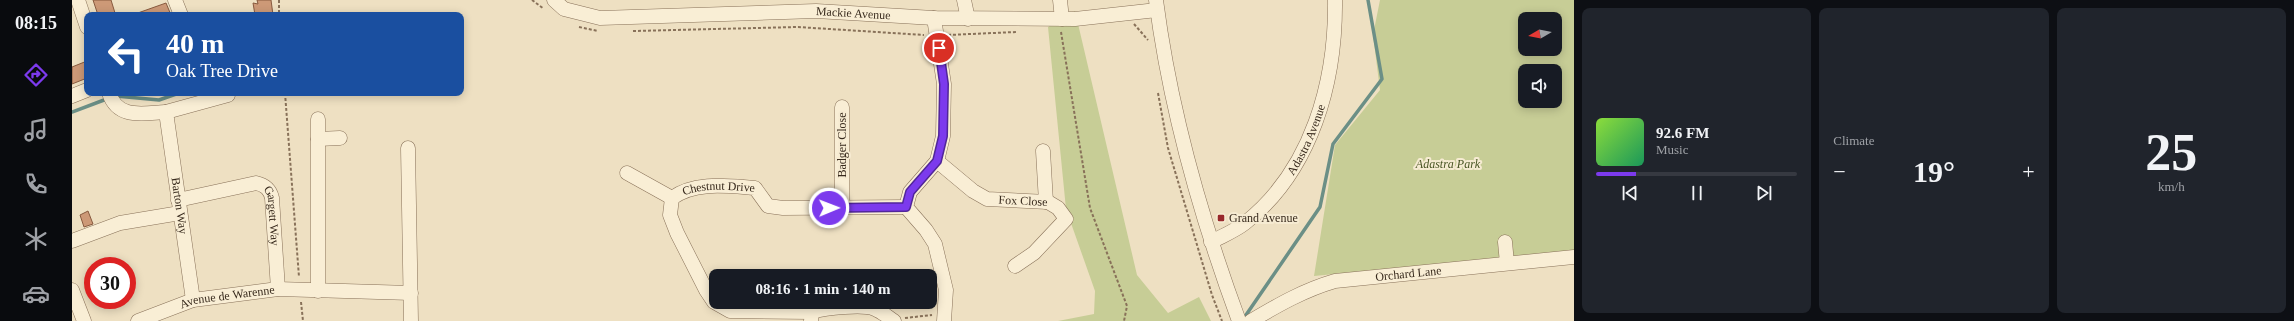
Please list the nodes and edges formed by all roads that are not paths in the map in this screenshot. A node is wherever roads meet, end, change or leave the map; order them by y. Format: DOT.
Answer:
graph roads {
  1 [pos="78,0"];
  2 [pos="175,0"];
  3 [pos="964,0"];
  4 [pos="1060,0"];
  5 [pos="1335,0"];
  6 [pos="1157,5"];
  7 [pos="552,6"];
  8 [pos="180,12"];
  9 [pos="84,18"];
  10 [pos="934,18"];
  11 [pos="968,19"];
  12 [pos="1058,24"];
  13 [pos="84,91"];
  14 [pos="72,96"];
  15 [pos="110,96"];
  16 [pos="224,96"];
  17 [pos="842,107"];
  18 [pos="166,112"];
  19 [pos="318,119"];
  20 [pos="340,138"];
  21 [pos="318,139"];
  22 [pos="408,148"];
  23 [pos="1042,151"];
  24 [pos="937,161"];
  25 [pos="627,173"];
  26 [pos="672,198"];
  27 [pos="1046,202"];
  28 [pos="179,206"];
  29 [pos="906,207"];
  30 [pos="842,208"];
  31 [pos="72,241"];
  32 [pos="1211,242"];
  33 [pos="1505,242"];
  34 [pos="1574,257"];
  35 [pos="1507,263"];
  36 [pos="1014,266"];
  37 [pos="278,289"];
  38 [pos="72,290"];
  39 [pos="318,291"];
  40 [pos="411,293"];
  41 [pos="192,300"];
  42 [pos="812,316"];
  43 [pos="940,318"];
  44 [pos="84,321"];
  45 [pos="138,321"];
  46 [pos="410,321"];
  47 [pos="894,321"];
  48 [pos="1239,321"];
  49 [pos="1251,321"];
  1 -- 9 [label="street"];
  2 -- 8 [label="street"];
  3 -- 11 [label="street"];
  4 -- 12 [label="street"];
  5 -- 32 [label="street, Adastra Avenue"];
  6 -- 12 [label="street, Mackie Avenue"];
  6 -- 32 [label="street"];
  7 -- 10 [label="street, Mackie Avenue"];
  10 -- 11 [label="street, Mackie Avenue"];
  10 -- 24 [label="street"];
  11 -- 12 [label="street, Mackie Avenue"];
  13 -- 14 [label="street"];
  15 -- 18 [label="street"];
  16 -- 18 [label="street"];
  17 -- 30 [label="street, Badger Close"];
  18 -- 28 [label="street, Barton Way"];
  19 -- 21 [label="street"];
  20 -- 21 [label="street"];
  21 -- 39 [label="street"];
  22 -- 40 [label="street"];
  23 -- 27 [label="street"];
  24 -- 27 [label="street, Fox Close"];
  24 -- 29 [label="street"];
  25 -- 26 [label="street"];
  26 -- 30 [label="street, Chestnut Drive"];
  26 -- 42 [label="street, Chestnut Drive"];
  27 -- 36 [label="street, Fox Close"];
  28 -- 31 [label="street, Gargett Way"];
  28 -- 37 [label="street, Gargett Way"];
  28 -- 41 [label="street, Barton Way"];
  29 -- 30 [label="street"];
  29 -- 43 [label="street"];
  32 -- 48 [label="street"];
  33 -- 35 [label="street"];
  34 -- 35 [label="street, Orchard Lane"];
  35 -- 49 [label="street, Orchard Lane"];
  37 -- 39 [label="street, Avenue de Warenne"];
  37 -- 41 [label="street, Avenue de Warenne"];
  38 -- 44 [label="street"];
  39 -- 40 [label="street, Avenue de Warenne"];
  40 -- 46 [label="street"];
  41 -- 45 [label="street, Avenue de Warenne"];
  42 -- 47 [label="street, Chestnut Drive"];
}
